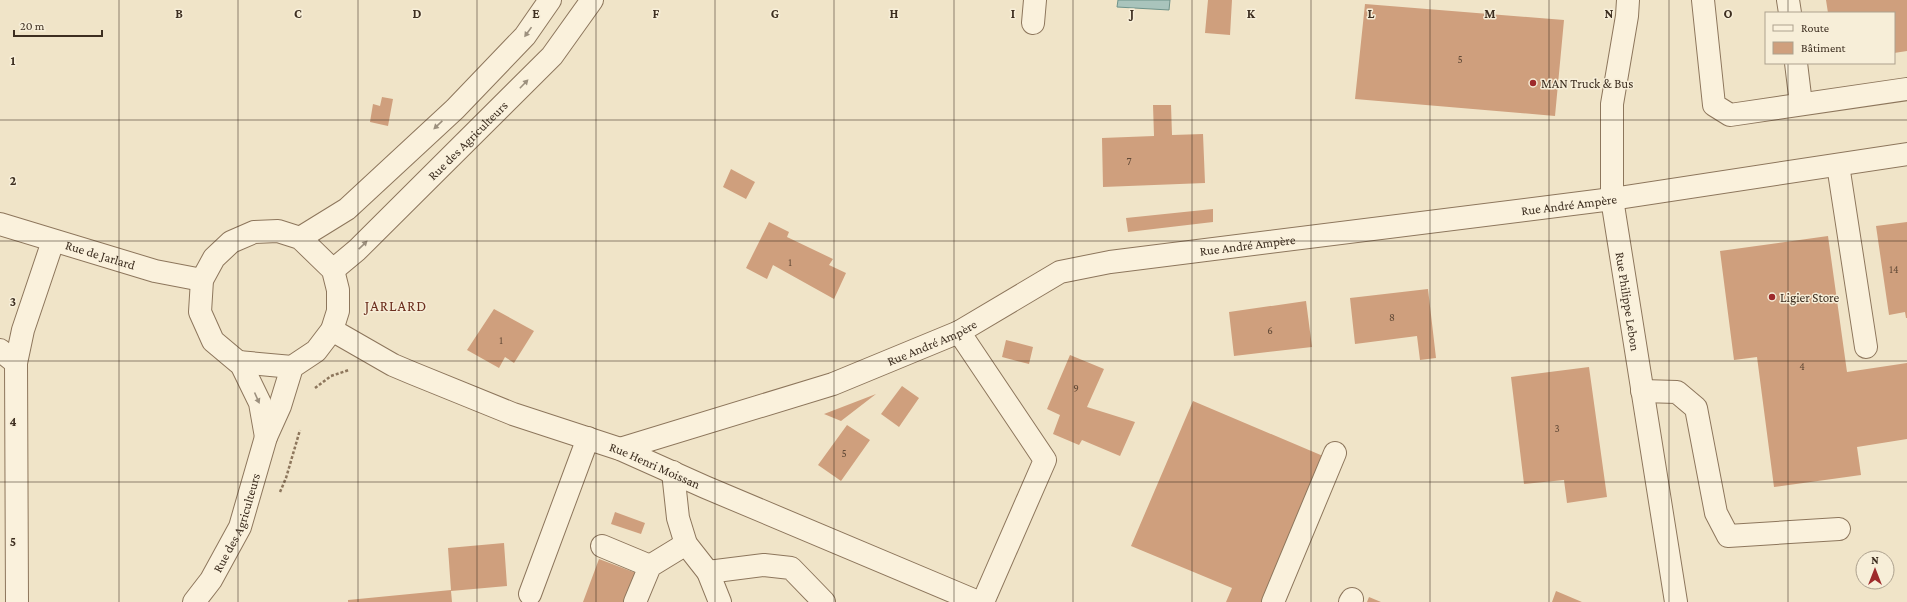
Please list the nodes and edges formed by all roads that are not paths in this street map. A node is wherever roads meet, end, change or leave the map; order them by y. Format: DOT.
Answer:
graph roads {
  1 [pos="550,0"];
  2 [pos="592,0"];
  3 [pos="1035,0"];
  4 [pos="1628,0"];
  5 [pos="1703,0"];
  6 [pos="1788,0"];
  7 [pos="1790,12"];
  8 [pos="1033,23"];
  9 [pos="1796,64"];
  10 [pos="1907,89"];
  11 [pos="1801,104"];
  12 [pos="1907,154"];
  13 [pos="1838,165"];
  14 [pos="1612,199"];
  15 [pos="0,224"];
  16 [pos="300,238"];
  17 [pos="52,241"];
  18 [pos="333,270"];
  19 [pos="202,280"];
  20 [pos="332,330"];
  21 [pos="959,332"];
  22 [pos="1866,347"];
  23 [pos="8,357"];
  24 [pos="240,362"];
  25 [pos="292,367"];
  26 [pos="1642,391"];
  27 [pos="266,437"];
  28 [pos="588,438"];
  29 [pos="620,449"];
  30 [pos="1335,452"];
  31 [pos="9,469"];
  32 [pos="673,472"];
  33 [pos="1839,529"];
  34 [pos="686,544"];
  35 [pos="602,546"];
  36 [pos="650,566"];
  37 [pos="708,572"];
  38 [pos="530,594"];
  39 [pos="17,602"];
  40 [pos="194,602"];
  41 [pos="635,602"];
  42 [pos="720,602"];
  43 [pos="824,602"];
  44 [pos="978,602"];
  45 [pos="983,602"];
  46 [pos="1272,602"];
  47 [pos="1676,602"];
  1 -- 16 [label="street, one-way"];
  18 -- 2 [label="street, Rue des Agriculteurs, one-way"];
  3 -- 8 [label="street"];
  4 -- 14 [label="street, Rue Philippe Lebon"];
  5 -- 11 [label="street"];
  6 -- 7 [label="street"];
  9 -- 11 [label="street"];
  10 -- 11 [label="street"];
  12 -- 13 [label="street, Rue André Ampère"];
  13 -- 14 [label="street, Rue André Ampère"];
  13 -- 22 [label="street"];
  14 -- 21 [label="street, Rue André Ampère"];
  14 -- 26 [label="street, Rue Philippe Lebon"];
  15 -- 17 [label="street, Rue de Jarlard"];
  16 -- 18 [label="street, Rue des Agriculteurs"];
  16 -- 19 [label="street, Rue des Agriculteurs"];
  17 -- 19 [label="street, Rue de Jarlard"];
  17 -- 23 [label="street"];
  18 -- 20 [label="street"];
  19 -- 24 [label="street, Rue des Agriculteurs"];
  20 -- 25 [label="street"];
  20 -- 28 [label="street, Rue Henri Moissan"];
  21 -- 29 [label="street, Rue André Ampère"];
  21 -- 45 [label="street"];
  23 -- 31 [label="street"];
  24 -- 25 [label="street"];
  24 -- 27 [label="street, Rue des Agriculteurs, one-way"];
  25 -- 27 [label="street, Rue des Agriculteurs"];
  26 -- 33 [label="street"];
  26 -- 47 [label="street, Rue Philippe Lebon"];
  27 -- 40 [label="street, Rue des Agriculteurs"];
  28 -- 29 [label="street, Rue Henri Moissan"];
  28 -- 38 [label="street"];
  29 -- 32 [label="street, Rue Henri Moissan"];
  30 -- 46 [label="street"];
  31 -- 39 [label="street"];
  32 -- 34 [label="street"];
  32 -- 44 [label="street, Rue Henri Moissan"];
  34 -- 36 [label="street"];
  34 -- 37 [label="street"];
  35 -- 36 [label="street"];
  36 -- 41 [label="street"];
  37 -- 42 [label="street"];
  37 -- 43 [label="street"];
}
